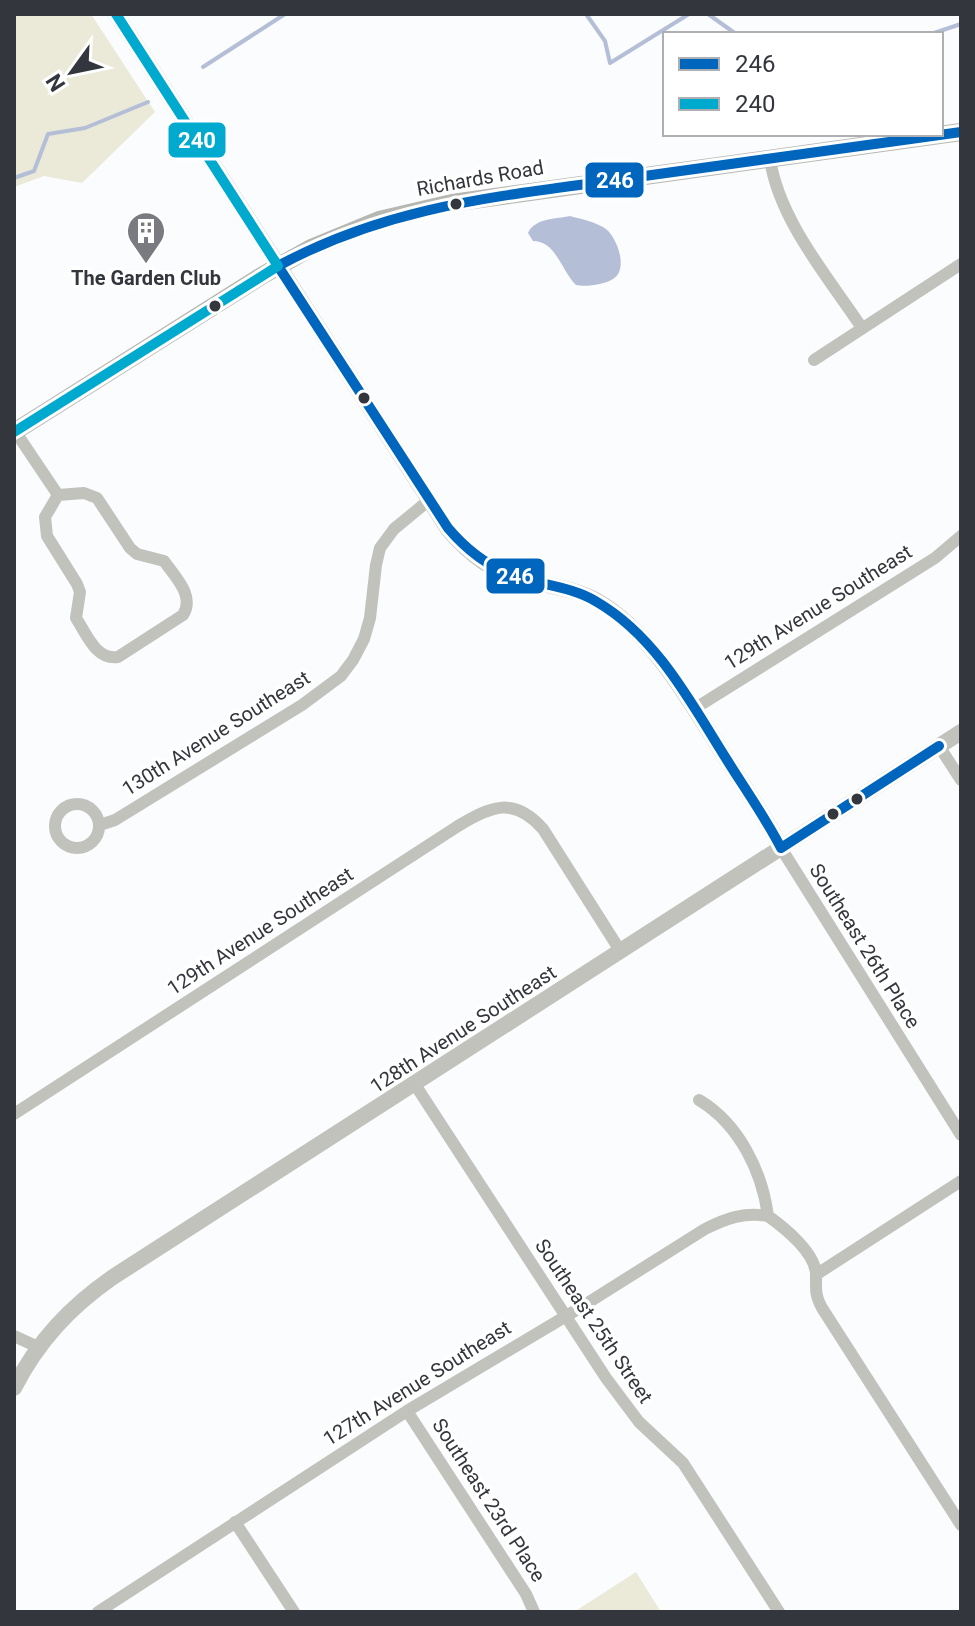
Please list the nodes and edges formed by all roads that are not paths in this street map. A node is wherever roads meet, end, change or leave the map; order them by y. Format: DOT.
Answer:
graph roads {
  1 [pos="116,14"];
  2 [pos="933,136"];
  3 [pos="770,159"];
  4 [pos="961,264"];
  5 [pos="278,266"];
  6 [pos="862,328"];
  7 [pos="814,360"];
  8 [pos="15,431"];
  9 [pos="58,495"];
  10 [pos="428,501"];
  11 [pos="961,536"];
  12 [pos="694,709"];
  13 [pos="961,732"];
  14 [pos="939,746"];
  15 [pos="961,780"];
  16 [pos="100,825"];
  17 [pos="781,848"];
  18 [pos="621,952"];
  19 [pos="414,1083"];
  20 [pos="699,1100"];
  21 [pos="14,1114"];
  22 [pos="961,1135"];
  23 [pos="961,1181"];
  24 [pos="768,1216"];
  25 [pos="817,1274"];
  26 [pos="565,1316"];
  27 [pos="14,1336"];
  28 [pos="38,1347"];
  29 [pos="14,1388"];
  30 [pos="407,1411"];
  31 [pos="235,1522"];
  32 [pos="961,1525"];
  33 [pos="98,1612"];
  34 [pos="294,1612"];
  35 [pos="534,1612"];
  36 [pos="779,1612"];
  1 -- 5 [label="street, Southeast 26th Place"];
  2 -- 3 [label="main road, Richards Road"];
  3 -- 5 [label="main road, Richards Road"];
  3 -- 6 [label="street"];
  4 -- 6 [label="street"];
  5 -- 8 [label="main road, Richards Road"];
  5 -- 10 [label="street, Southeast 26th Place"];
  6 -- 7 [label="street"];
  8 -- 9 [label="street"];
  9 -- 9 [label="street"];
  10 -- 12 [label="street, Southeast 26th Place"];
  10 -- 16 [label="street, 130th Avenue Southeast"];
  11 -- 12 [label="street, 129th Avenue Southeast"];
  12 -- 17 [label="street, Southeast 26th Place"];
  13 -- 14 [label="street, 128th Avenue Southeast"];
  14 -- 15 [label="street"];
  14 -- 17 [label="street, 128th Avenue Southeast"];
  17 -- 18 [label="street, 128th Avenue Southeast"];
  17 -- 22 [label="street, Southeast 26th Place"];
  18 -- 19 [label="street, 128th Avenue Southeast"];
  18 -- 21 [label="street, 129th Avenue Southeast"];
  19 -- 26 [label="street, Southeast 25th Street"];
  19 -- 28 [label="street, 128th Avenue Southeast"];
  20 -- 24 [label="street"];
  23 -- 25 [label="street"];
  24 -- 25 [label="street"];
  24 -- 26 [label="street, 127th Avenue Southeast"];
  25 -- 32 [label="street"];
  26 -- 30 [label="street, 127th Avenue Southeast"];
  26 -- 36 [label="street, Southeast 25th Street"];
  27 -- 28 [label="street"];
  28 -- 29 [label="street, 128th Avenue Southeast"];
  30 -- 31 [label="street, 127th Avenue Southeast"];
  30 -- 35 [label="street, Southeast 23rd Place"];
  31 -- 33 [label="street, 127th Avenue Southeast"];
  31 -- 34 [label="street"];
}
